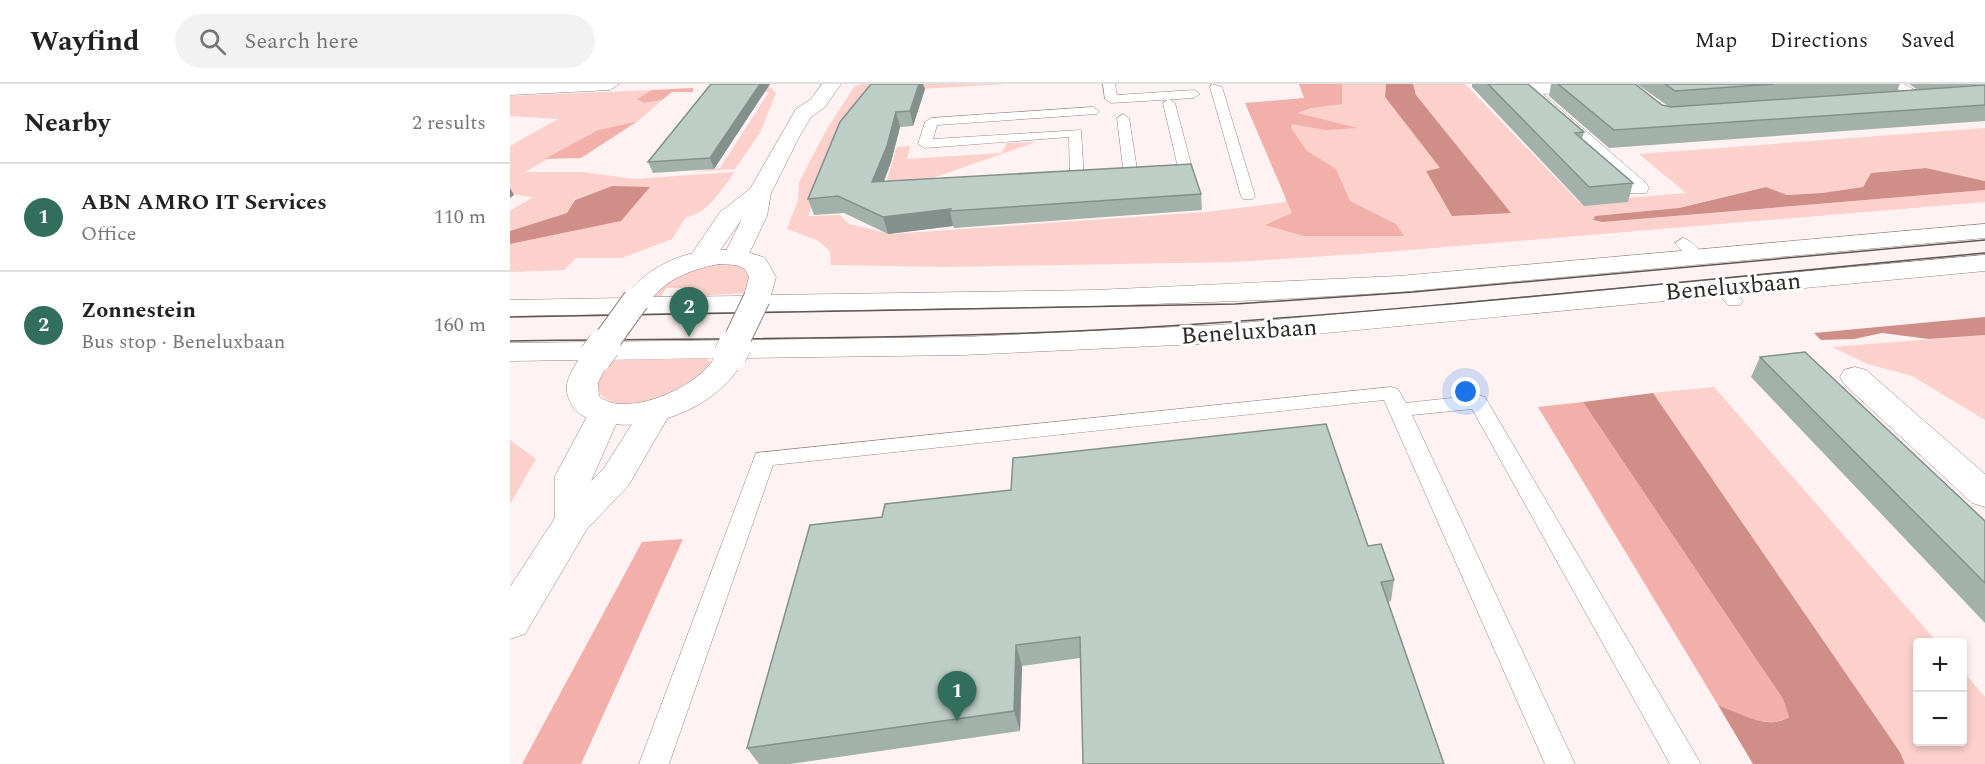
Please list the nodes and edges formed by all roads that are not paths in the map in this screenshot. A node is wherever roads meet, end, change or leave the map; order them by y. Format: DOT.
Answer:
graph roads {
  1 [pos="610,84"];
  2 [pos="832,84"];
  3 [pos="1109,84"];
  4 [pos="1604,84"];
  5 [pos="805,88"];
  6 [pos="510,89"];
  7 [pos="1204,89"];
  8 [pos="1154,90"];
  9 [pos="1890,92"];
  10 [pos="1942,96"];
  11 [pos="1169,103"];
  12 [pos="1093,111"];
  13 [pos="803,113"];
  14 [pos="1123,118"];
  15 [pos="1186,172"];
  16 [pos="1131,176"];
  17 [pos="1077,180"];
  18 [pos="1638,188"];
  19 [pos="759,193"];
  20 [pos="1248,196"];
  21 [pos="1985,217"];
  22 [pos="1985,231"];
  23 [pos="1689,250"];
  24 [pos="736,257"];
  25 [pos="702,258"];
  26 [pos="1985,263"];
  27 [pos="1985,279"];
  28 [pos="760,292"];
  29 [pos="510,293"];
  30 [pos="640,293"];
  31 [pos="1727,294"];
  32 [pos="510,308"];
  33 [pos="510,352"];
  34 [pos="726,363"];
  35 [pos="591,365"];
  36 [pos="510,371"];
  37 [pos="1855,377"];
  38 [pos="657,409"];
  39 [pos="1399,410"];
  40 [pos="605,413"];
  41 [pos="1985,494"];
  42 [pos="574,519"];
  43 [pos="510,622"];
  44 [pos="654,764"];
  45 [pos="1560,764"];
  46 [pos="1686,764"];
  1 -- 6 [label="street"];
  2 -- 13 [label="street"];
  3 -- 8 [label="lane"];
  4 -- 18 [label="street"];
  5 -- 13 [label="street"];
  7 -- 8 [label="lane"];
  7 -- 20 [label="lane"];
  9 -- 10 [label="street"];
  11 -- 15 [label="lane"];
  12 -- 17 [label="lane"];
  13 -- 19 [label="street"];
  14 -- 16 [label="lane"];
  19 -- 24 [label="street"];
  19 -- 25 [label="street"];
  21 -- 23 [label="street, Beneluxbaan"];
  22 -- 23 [label="street, Beneluxbaan"];
  23 -- 28 [label="street, Beneluxbaan"];
  23 -- 32 [label="street, Beneluxbaan"];
  24 -- 25 [label="street"];
  24 -- 28 [label="street"];
  25 -- 30 [label="street"];
  26 -- 31 [label="street, Beneluxbaan"];
  27 -- 31 [label="street, Beneluxbaan"];
  28 -- 34 [label="street, bridge"];
  29 -- 30 [label="street"];
  30 -- 35 [label="street, bridge"];
  31 -- 33 [label="street, Beneluxbaan"];
  31 -- 34 [label="street, Beneluxbaan"];
  34 -- 38 [label="street"];
  35 -- 36 [label="street"];
  35 -- 40 [label="street"];
  37 -- 41 [label="street"];
  38 -- 40 [label="street"];
  38 -- 42 [label="street"];
  39 -- 44 [label="lane"];
  39 -- 45 [label="lane"];
  39 -- 46 [label="lane"];
  40 -- 42 [label="street"];
  42 -- 43 [label="street"];
}
